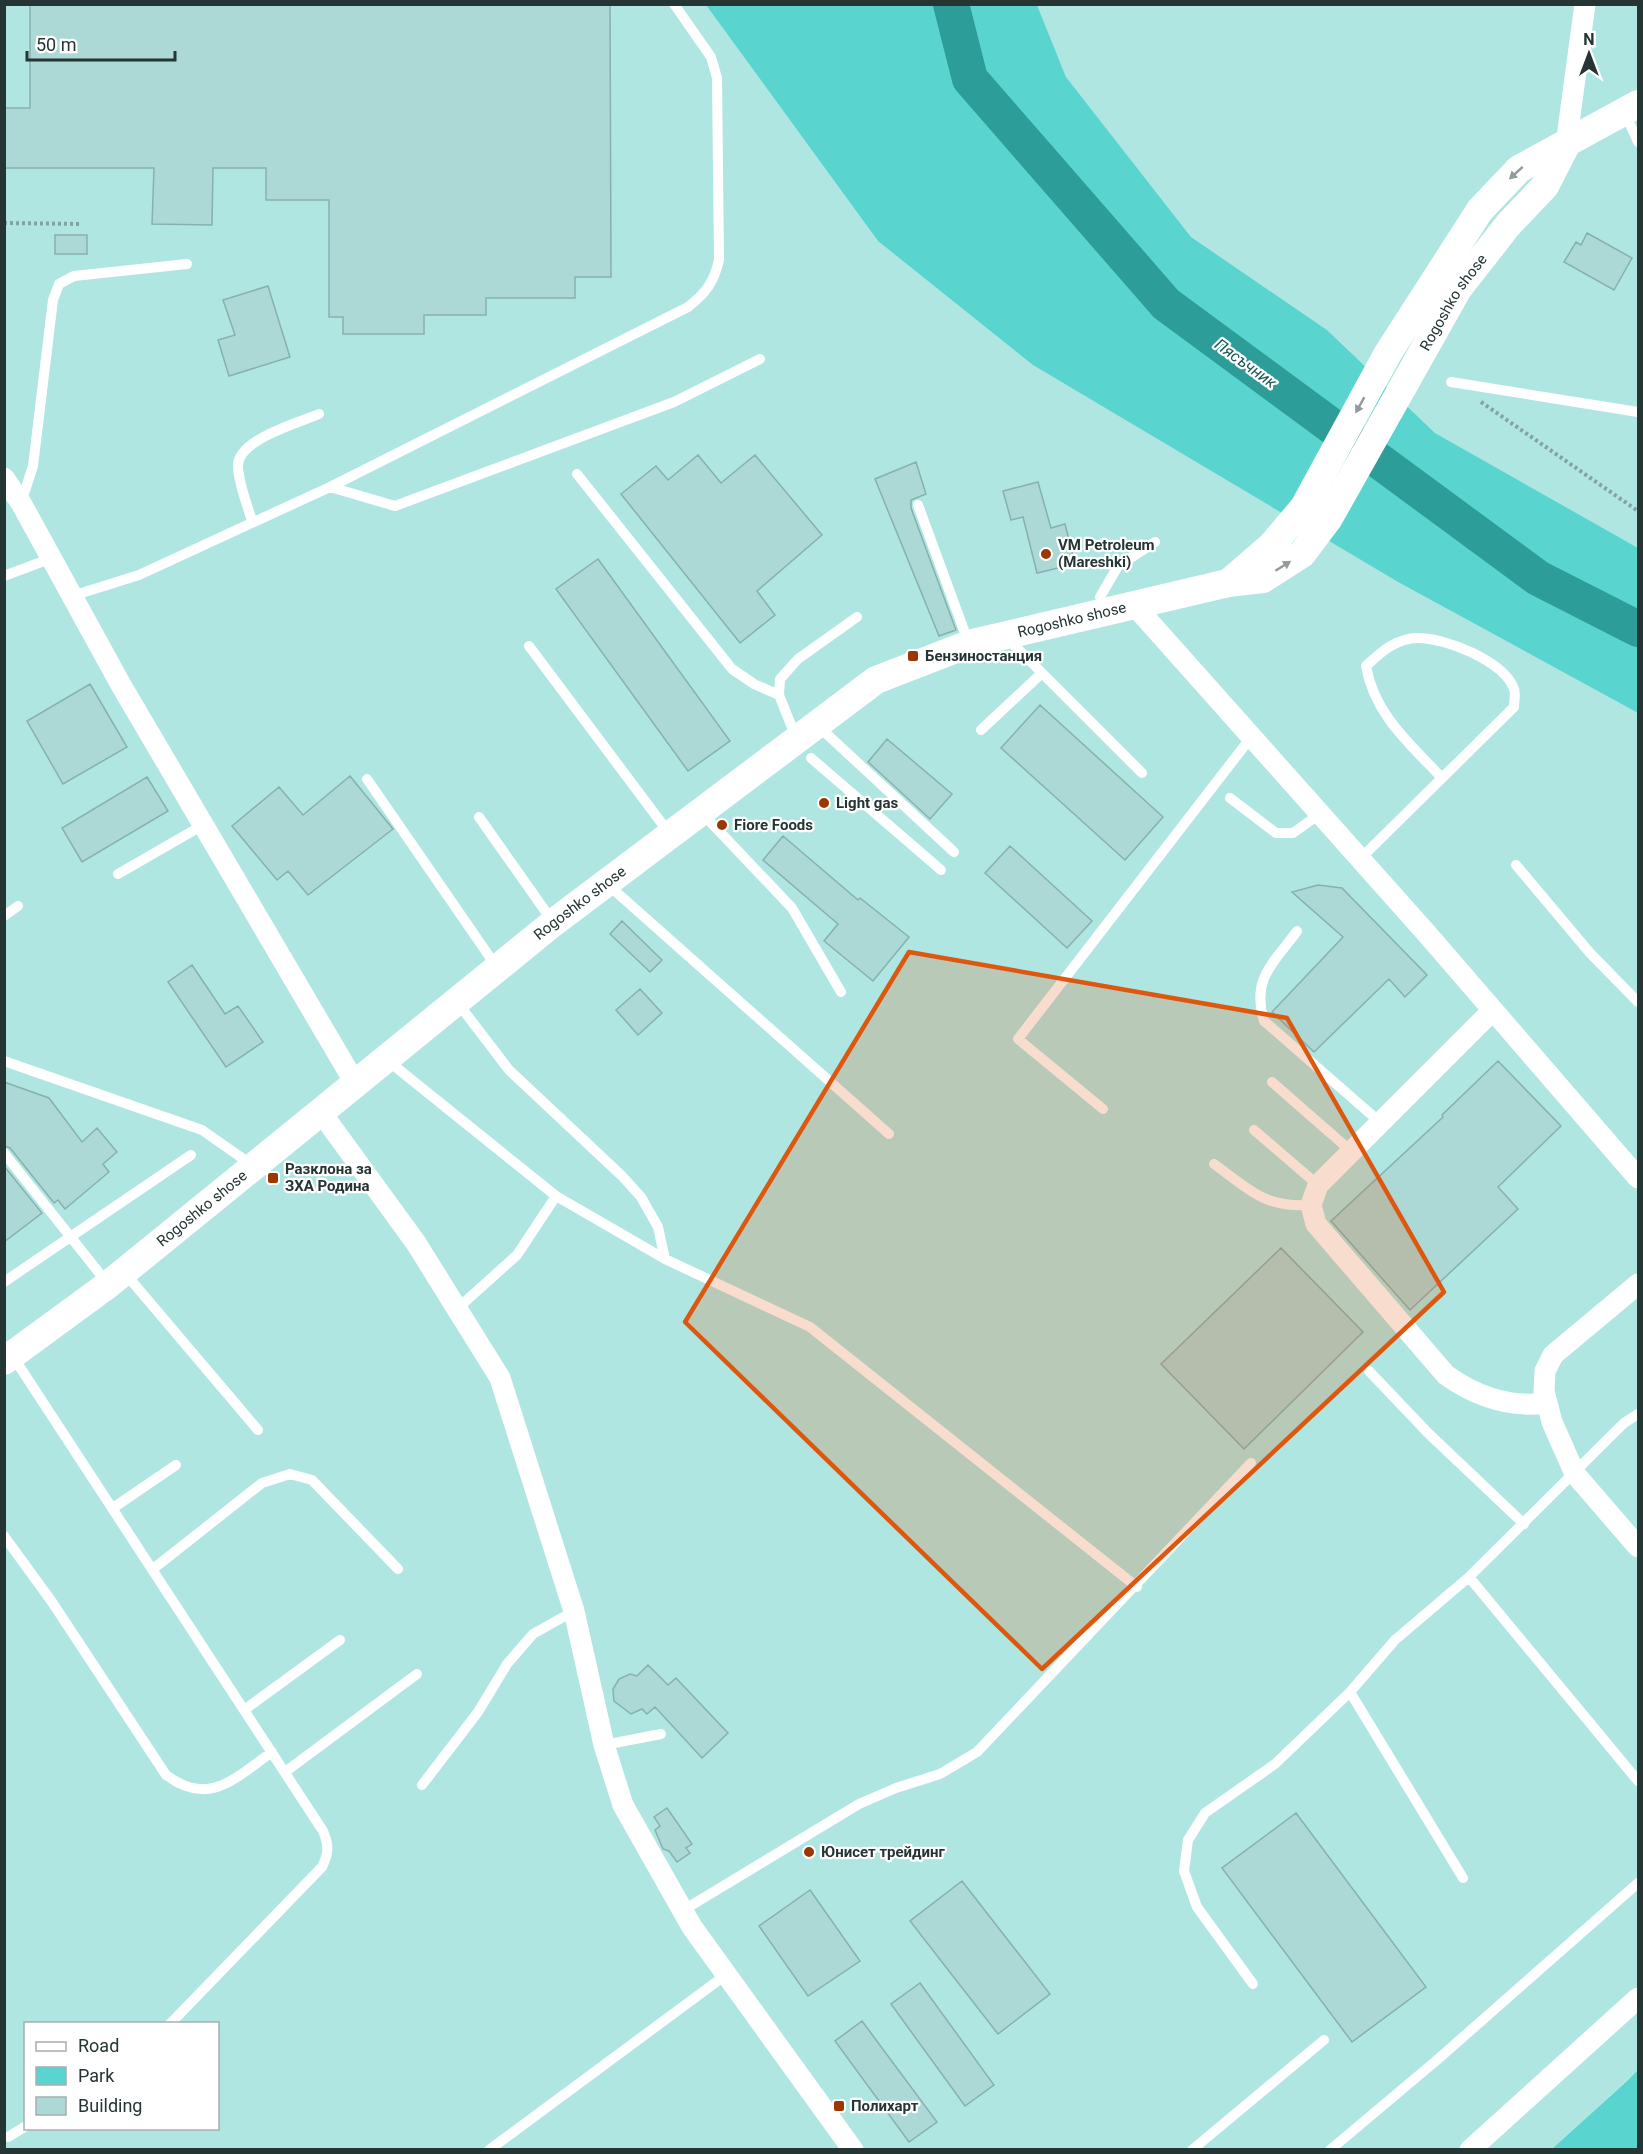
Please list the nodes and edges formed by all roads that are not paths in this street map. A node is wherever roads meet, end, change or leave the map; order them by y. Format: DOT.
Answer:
graph roads {
  1 [pos="674,4"];
  2 [pos="1585,4"];
  3 [pos="1631,107"];
  4 [pos="1638,142"];
  5 [pos="1566,145"];
  6 [pos="187,264"];
  7 [pos="760,359"];
  8 [pos="1451,382"];
  9 [pos="1638,412"];
  10 [pos="318,414"];
  11 [pos="577,474"];
  12 [pos="4,477"];
  13 [pos="330,487"];
  14 [pos="21,503"];
  15 [pos="918,505"];
  16 [pos="1317,512"];
  17 [pos="252,521"];
  18 [pos="1155,542"];
  19 [pos="52,558"];
  20 [pos="4,576"];
  21 [pos="72,596"];
  22 [pos="1100,597"];
  23 [pos="1135,606"];
  24 [pos="857,617"];
  25 [pos="1004,635"];
  26 [pos="969,644"];
  27 [pos="529,646"];
  28 [pos="1042,673"];
  29 [pos="779,695"];
  30 [pos="981,730"];
  31 [pos="1252,735"];
  32 [pos="808,741"];
  33 [pos="1142,773"];
  34 [pos="1442,778"];
  35 [pos="367,779"];
  36 [pos="1230,798"];
  37 [pos="701,812"];
  38 [pos="1321,813"];
  39 [pos="478,817"];
  40 [pos="203,825"];
  41 [pos="670,835"];
  42 [pos="954,852"];
  43 [pos="1361,858"];
  44 [pos="1516,865"];
  45 [pos="941,870"];
  46 [pos="118,874"];
  47 [pos="606,883"];
  48 [pos="18,906"];
  49 [pos="4,916"];
  50 [pos="553,923"];
  51 [pos="1297,931"];
  52 [pos="497,969"];
  53 [pos="841,992"];
  54 [pos="457,1001"];
  55 [pos="1638,1002"];
  56 [pos="1492,1011"];
  57 [pos="384,1058"];
  58 [pos="4,1061"];
  59 [pos="1272,1082"];
  60 [pos="355,1083"];
  61 [pos="1103,1109"];
  62 [pos="320,1111"];
  63 [pos="1381,1123"];
  64 [pos="1254,1130"];
  65 [pos="889,1134"];
  66 [pos="1352,1152"];
  67 [pos="4,1153"];
  68 [pos="191,1155"];
  69 [pos="1214,1164"];
  70 [pos="253,1166"];
  71 [pos="1638,1178"];
  72 [pos="1314,1195"];
  73 [pos="556,1196"];
  74 [pos="72,1238"];
  75 [pos="665,1259"];
  76 [pos="6,1278"];
  77 [pos="116,1278"];
  78 [pos="1638,1284"];
  79 [pos="457,1309"];
  80 [pos="8,1358"];
  81 [pos="1369,1371"];
  82 [pos="1547,1403"];
  83 [pos="1638,1414"];
  84 [pos="258,1430"];
  85 [pos="1251,1463"];
  86 [pos="176,1465"];
  87 [pos="1575,1474"];
  88 [pos="113,1509"];
  89 [pos="1524,1524"];
  90 [pos="4,1536"];
  91 [pos="1638,1547"];
  92 [pos="153,1569"];
  93 [pos="398,1569"];
  94 [pos="1469,1577"];
  95 [pos="1137,1587"];
  96 [pos="574,1611"];
  97 [pos="340,1640"];
  98 [pos="417,1674"];
  99 [pos="1350,1692"];
  100 [pos="244,1710"];
  101 [pos="661,1734"];
  102 [pos="604,1745"];
  103 [pos="272,1752"];
  104 [pos="285,1772"];
  105 [pos="1638,1781"];
  106 [pos="422,1785"];
  107 [pos="1463,1878"];
  108 [pos="1638,1883"];
  109 [pos="682,1911"];
  110 [pos="727,1974"];
  111 [pos="1253,1984"];
  112 [pos="1638,1998"];
  113 [pos="172,2022"];
  114 [pos="1324,2040"];
  115 [pos="24,2127"];
  116 [pos="8,2137"];
  117 [pos="489,2150"];
  118 [pos="853,2150"];
  119 [pos="1192,2150"];
  120 [pos="1330,2150"];
  121 [pos="1470,2150"];
  1 -- 13 [label="lane"];
  2 -- 5 [label="street"];
  3 -- 4 [label="lane"];
  3 -- 5 [label="main road, Rogoshko shose"];
  5 -- 16 [label="main road, Rogoshko shose"];
  5 -- 16 [label="main road, Rogoshko shose, one-way"];
  6 -- 14 [label="lane"];
  7 -- 13 [label="lane"];
  8 -- 9 [label="lane"];
  10 -- 17 [label="lane"];
  11 -- 29 [label="lane"];
  12 -- 14 [label="street"];
  13 -- 17 [label="lane"];
  14 -- 19 [label="street"];
  15 -- 26 [label="lane"];
  16 -- 23 [label="main road, Rogoshko shose"];
  17 -- 21 [label="lane"];
  18 -- 22 [label="lane"];
  19 -- 20 [label="lane"];
  19 -- 21 [label="street"];
  21 -- 40 [label="street"];
  23 -- 25 [label="main road, Rogoshko shose"];
  23 -- 31 [label="street"];
  24 -- 29 [label="lane"];
  25 -- 26 [label="main road, Rogoshko shose"];
  25 -- 28 [label="lane"];
  26 -- 32 [label="main road, Rogoshko shose"];
  27 -- 41 [label="lane"];
  28 -- 30 [label="lane"];
  28 -- 33 [label="lane"];
  29 -- 32 [label="lane"];
  31 -- 38 [label="street"];
  31 -- 61 [label="lane"];
  32 -- 37 [label="main road, Rogoshko shose"];
  32 -- 42 [label="lane"];
  32 -- 45 [label="lane"];
  34 -- 34 [label="lane"];
  34 -- 43 [label="lane"];
  35 -- 52 [label="lane"];
  36 -- 38 [label="lane"];
  37 -- 41 [label="main road, Rogoshko shose"];
  37 -- 53 [label="lane"];
  38 -- 43 [label="street"];
  39 -- 50 [label="lane"];
  40 -- 46 [label="lane"];
  40 -- 60 [label="street"];
  41 -- 47 [label="main road, Rogoshko shose"];
  43 -- 56 [label="street"];
  44 -- 55 [label="lane"];
  47 -- 50 [label="main road, Rogoshko shose"];
  47 -- 65 [label="lane"];
  48 -- 49 [label="lane"];
  50 -- 52 [label="main road, Rogoshko shose"];
  51 -- 63 [label="lane"];
  52 -- 54 [label="main road, Rogoshko shose"];
  54 -- 57 [label="main road, Rogoshko shose"];
  54 -- 75 [label="lane"];
  56 -- 63 [label="street"];
  56 -- 71 [label="street"];
  57 -- 60 [label="main road, Rogoshko shose"];
  57 -- 73 [label="lane"];
  58 -- 70 [label="lane"];
  59 -- 66 [label="lane"];
  60 -- 62 [label="main road, Rogoshko shose"];
  62 -- 70 [label="main road, Rogoshko shose"];
  62 -- 79 [label="street"];
  63 -- 66 [label="street"];
  64 -- 72 [label="lane"];
  66 -- 72 [label="street"];
  67 -- 74 [label="lane"];
  68 -- 74 [label="lane"];
  69 -- 72 [label="lane"];
  70 -- 77 [label="main road, Rogoshko shose"];
  72 -- 82 [label="street"];
  73 -- 75 [label="lane"];
  73 -- 79 [label="lane"];
  74 -- 76 [label="lane"];
  74 -- 77 [label="lane"];
  75 -- 95 [label="lane"];
  77 -- 80 [label="main road, Rogoshko shose"];
  77 -- 84 [label="lane"];
  78 -- 82 [label="street"];
  79 -- 96 [label="street"];
  80 -- 88 [label="lane"];
  81 -- 89 [label="lane"];
  82 -- 87 [label="street"];
  83 -- 87 [label="lane"];
  85 -- 95 [label="lane"];
  86 -- 88 [label="lane"];
  87 -- 89 [label="lane"];
  87 -- 91 [label="street"];
  88 -- 92 [label="lane"];
  89 -- 94 [label="lane"];
  90 -- 103 [label="lane"];
  92 -- 93 [label="lane"];
  92 -- 100 [label="lane"];
  94 -- 99 [label="lane"];
  94 -- 105 [label="lane"];
  95 -- 109 [label="lane"];
  96 -- 102 [label="street"];
  96 -- 106 [label="lane"];
  97 -- 100 [label="lane"];
  98 -- 104 [label="lane"];
  99 -- 107 [label="lane"];
  99 -- 111 [label="lane"];
  100 -- 103 [label="lane"];
  101 -- 102 [label="lane"];
  102 -- 109 [label="street"];
  103 -- 104 [label="lane"];
  104 -- 113 [label="lane"];
  108 -- 120 [label="lane"];
  109 -- 110 [label="street"];
  110 -- 117 [label="lane"];
  110 -- 118 [label="street"];
  112 -- 121 [label="street"];
  114 -- 119 [label="lane"];
  115 -- 116 [label="lane"];
}
